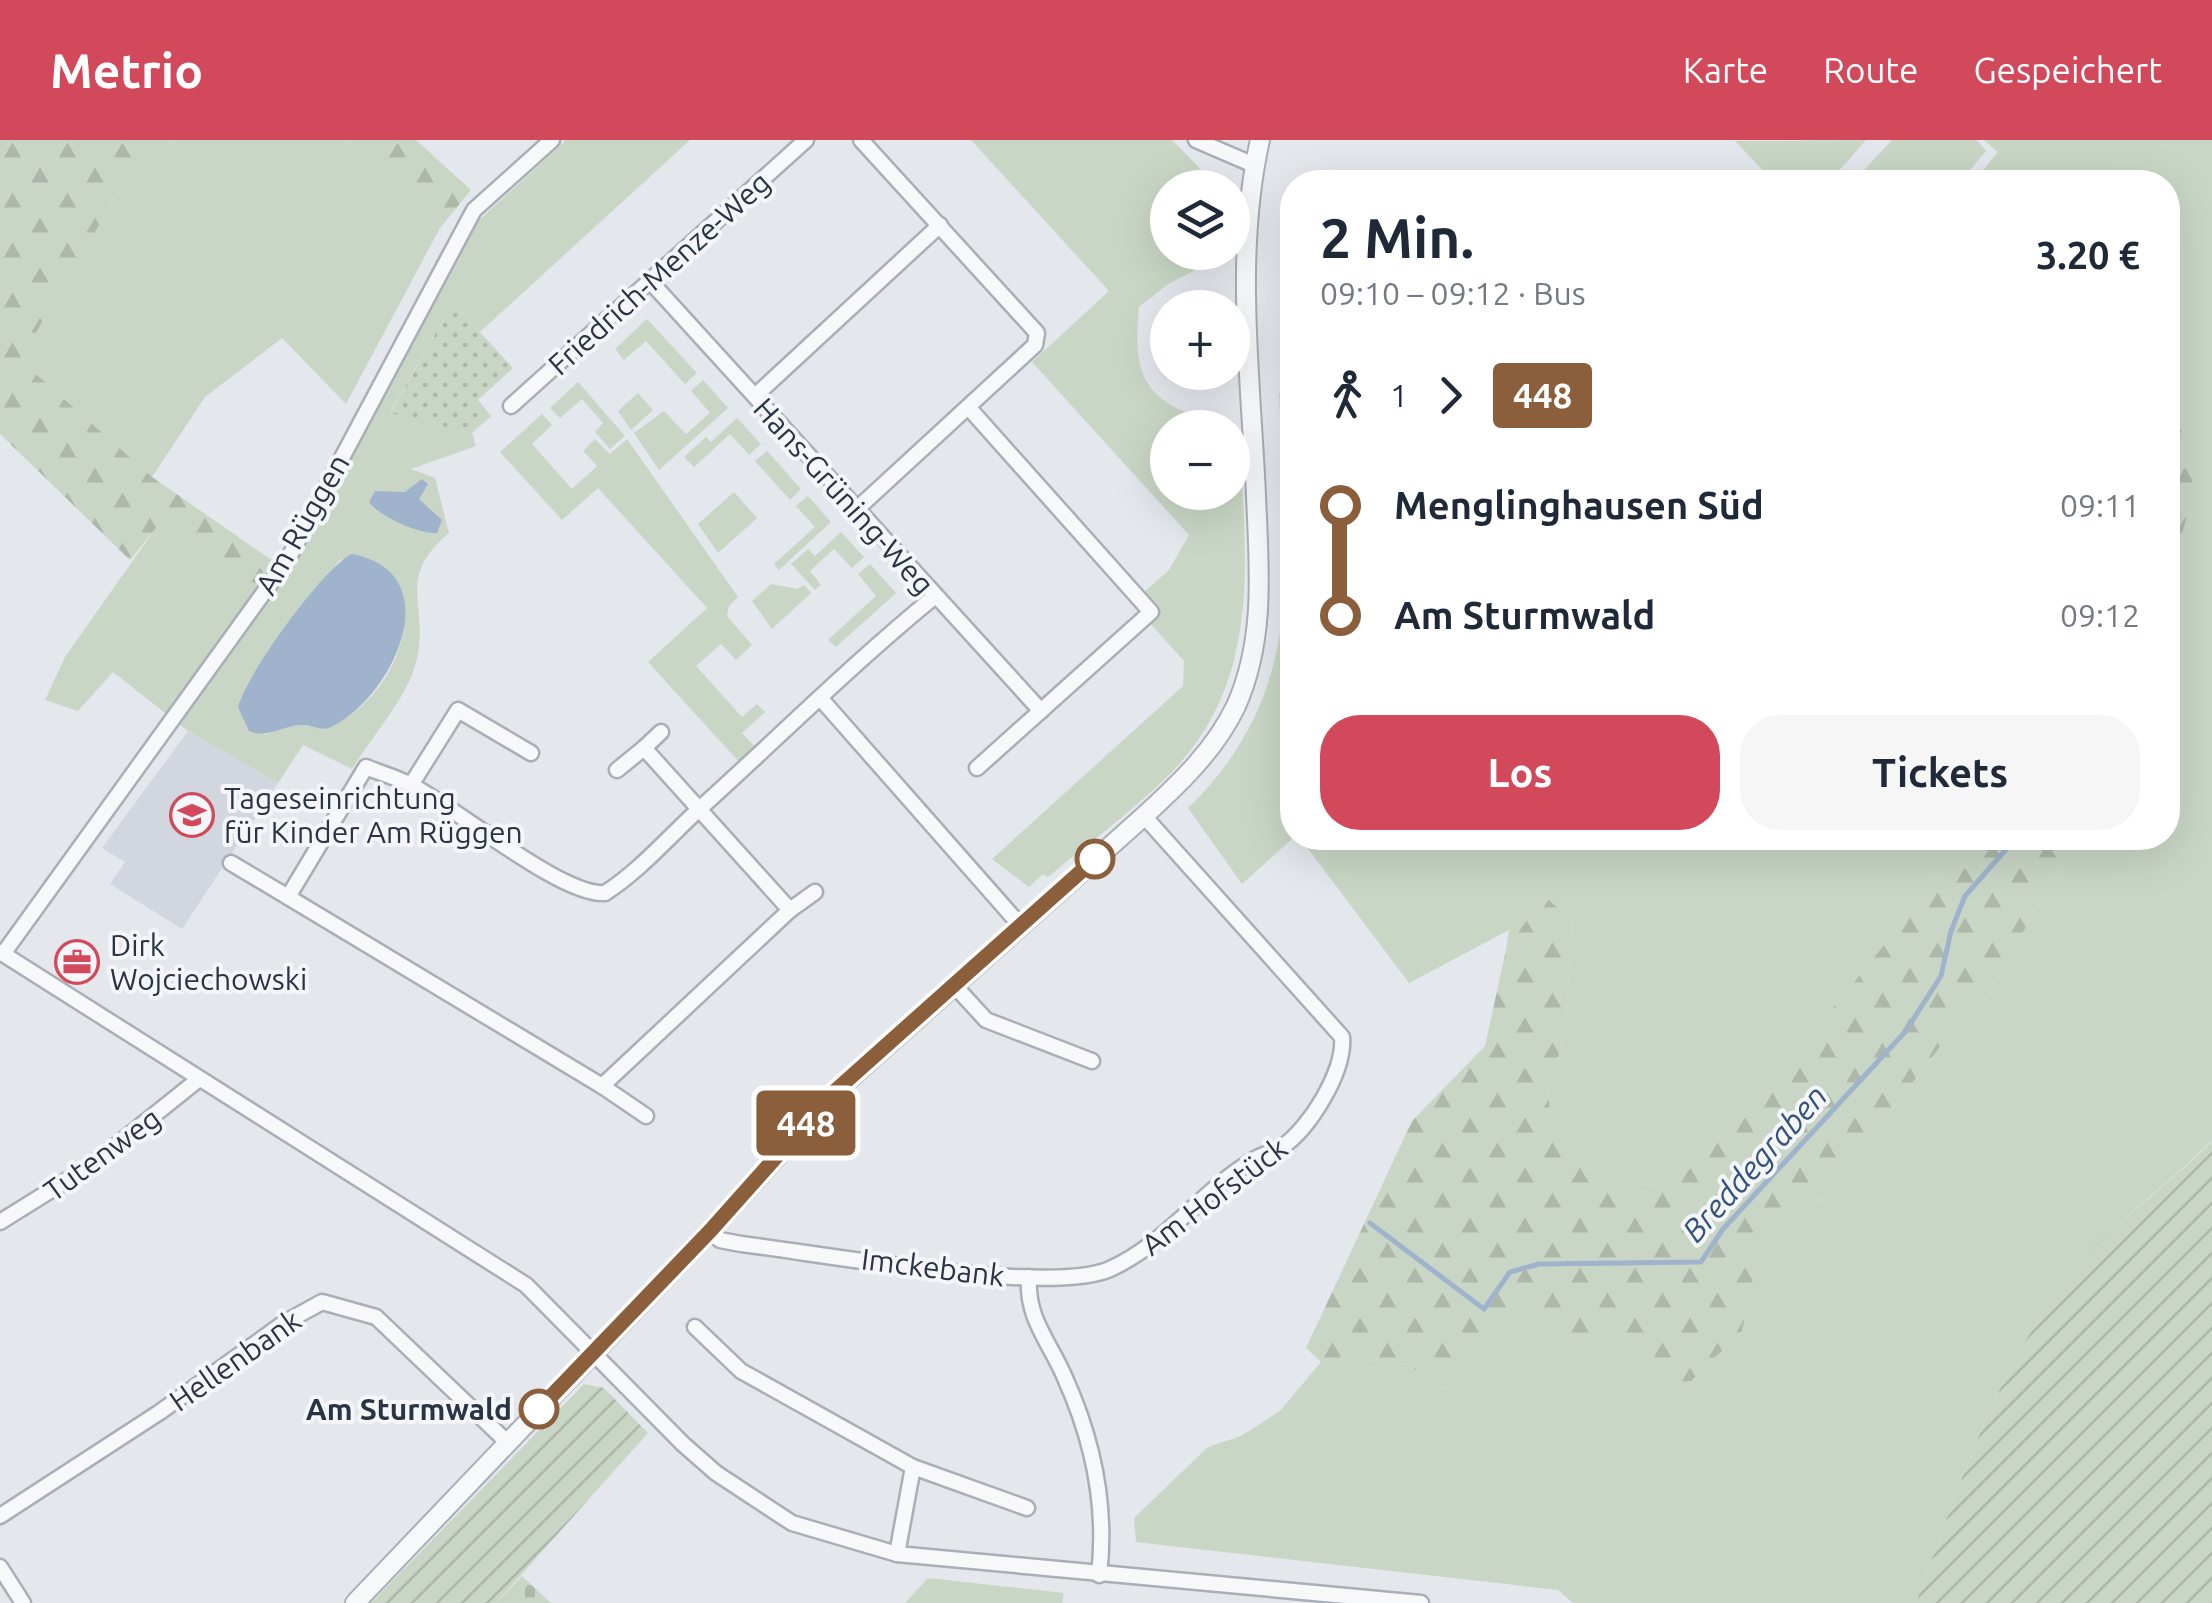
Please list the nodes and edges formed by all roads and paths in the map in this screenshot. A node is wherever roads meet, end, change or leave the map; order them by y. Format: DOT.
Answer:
graph roads {
  1 [pos="552,140"];
  2 [pos="806,140"];
  3 [pos="861,140"];
  4 [pos="1196,140"];
  5 [pos="1260,140"];
  6 [pos="1254,165"];
  7 [pos="940,225"];
  8 [pos="649,280"];
  9 [pos="755,396"];
  10 [pos="512,406"];
  11 [pos="969,408"];
  12 [pos="857,508"];
  13 [pos="934,596"];
  14 [pos="820,700"];
  15 [pos="1041,711"];
  16 [pos="661,732"];
  17 [pos="644,748"];
  18 [pos="531,753"];
  19 [pos="977,768"];
  20 [pos="617,770"];
  21 [pos="411,785"];
  22 [pos="700,809"];
  23 [pos="1144,816"];
  24 [pos="232,863"];
  25 [pos="815,892"];
  26 [pos="288,897"];
  27 [pos="790,910"];
  28 [pos="1020,925"];
  29 [pos="2,953"];
  30 [pos="953,984"];
  31 [pos="1092,1061"];
  32 [pos="199,1078"];
  33 [pos="602,1086"];
  34 [pos="646,1116"];
  35 [pos="0,1222"];
  36 [pos="710,1231"];
  37 [pos="1029,1277"];
  38 [pos="695,1327"];
  39 [pos="594,1352"];
  40 [pos="508,1442"];
  41 [pos="913,1467"];
  42 [pos="1027,1508"];
  43 [pos="0,1516"];
  44 [pos="897,1554"];
  45 [pos="0,1567"];
  46 [pos="1099,1575"];
  47 [pos="23,1603"];
  48 [pos="355,1603"];
  49 [pos="1421,1603"];
  1 -- 29 [label="street, Am Rüggen"];
  2 -- 8 [label="street, Friedrich-Menze-Weg"];
  3 -- 7 [label="street"];
  4 -- 6 [label="street"];
  5 -- 6 [label="street"];
  6 -- 23 [label="street"];
  7 -- 9 [label="street"];
  7 -- 11 [label="street"];
  8 -- 9 [label="street, Hans-Grüning-Weg"];
  8 -- 10 [label="street, Friedrich-Menze-Weg"];
  9 -- 12 [label="street, Hans-Grüning-Weg"];
  11 -- 12 [label="street"];
  11 -- 15 [label="street"];
  12 -- 13 [label="street, Hans-Grüning-Weg"];
  13 -- 14 [label="street"];
  13 -- 15 [label="street, Hans-Grüning-Weg"];
  14 -- 22 [label="street"];
  14 -- 28 [label="street"];
  15 -- 19 [label="street"];
  16 -- 17 [label="street"];
  17 -- 20 [label="street"];
  17 -- 22 [label="street"];
  18 -- 21 [label="street"];
  21 -- 22 [label="street"];
  21 -- 26 [label="street"];
  22 -- 27 [label="street"];
  23 -- 28 [label="street"];
  23 -- 37 [label="street, Am Hofstück"];
  24 -- 26 [label="street"];
  25 -- 27 [label="street"];
  26 -- 33 [label="street"];
  27 -- 33 [label="street"];
  28 -- 30 [label="street"];
  29 -- 32 [label="street"];
  30 -- 31 [label="street"];
  30 -- 36 [label="street"];
  32 -- 35 [label="street, Tutenweg"];
  32 -- 39 [label="street"];
  33 -- 34 [label="street"];
  36 -- 37 [label="street, Imckebank"];
  36 -- 39 [label="street"];
  37 -- 46 [label="street, Imckebank"];
  38 -- 41 [label="street"];
  39 -- 40 [label="street"];
  39 -- 44 [label="street"];
  40 -- 43 [label="street, Hellenbank"];
  40 -- 48 [label="street"];
  41 -- 42 [label="street"];
  41 -- 44 [label="street"];
  44 -- 46 [label="street"];
  45 -- 47 [label="street"];
  46 -- 49 [label="street"];
}
